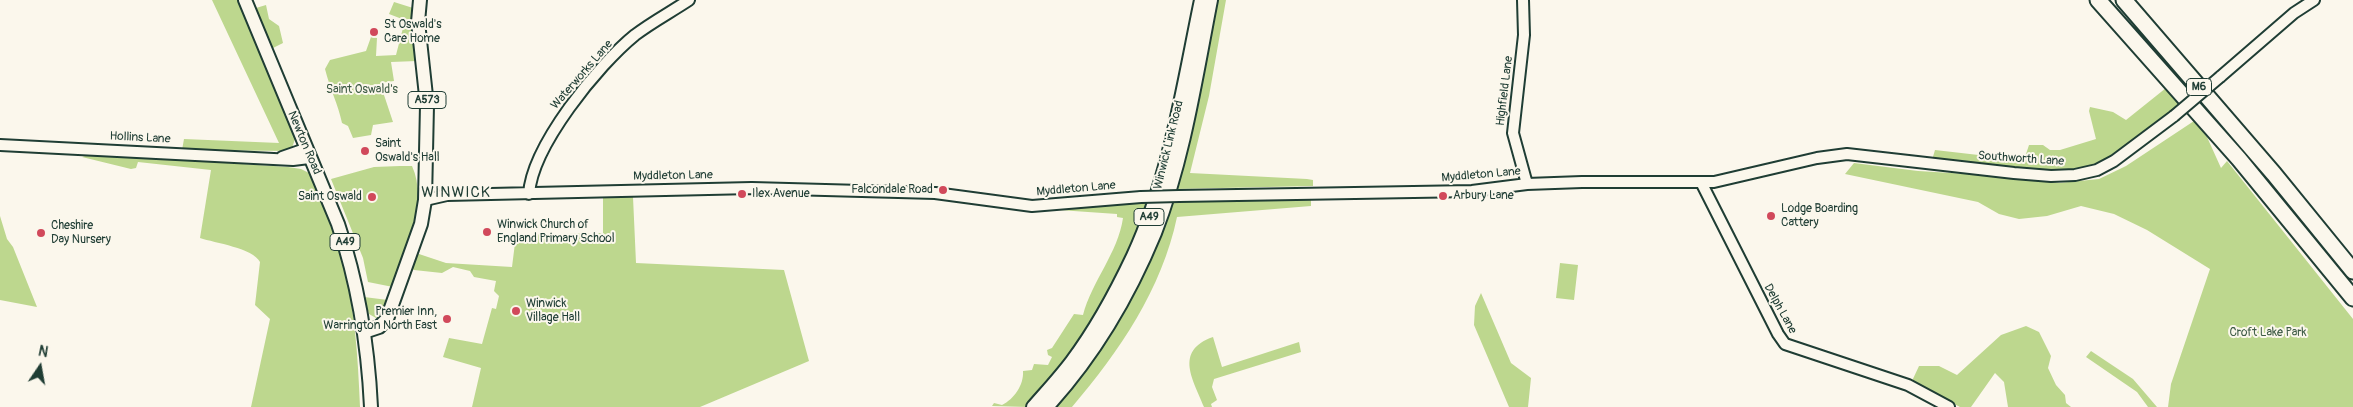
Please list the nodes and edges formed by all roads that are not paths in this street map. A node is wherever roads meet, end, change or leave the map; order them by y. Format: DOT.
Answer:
graph roads {
  1 [pos="245,0"];
  2 [pos="420,0"];
  3 [pos="689,0"];
  4 [pos="1201,0"];
  5 [pos="1212,0"];
  6 [pos="1522,0"];
  7 [pos="2098,0"];
  8 [pos="2124,0"];
  9 [pos="2314,0"];
  10 [pos="0,145"];
  11 [pos="308,153"];
  12 [pos="2239,159"];
  13 [pos="1701,182"];
  14 [pos="1527,184"];
  15 [pos="529,194"];
  16 [pos="425,200"];
  17 [pos="2353,271"];
  18 [pos="2353,298"];
  19 [pos="2353,310"];
  20 [pos="364,332"];
  21 [pos="371,407"];
  22 [pos="1033,407"];
  23 [pos="1047,407"];
  24 [pos="1949,407"];
  1 -- 11 [label="main road, Newton Road / A49"];
  2 -- 16 [label="main road, A573"];
  3 -- 15 [label="street, Waterworks Lane"];
  4 -- 22 [label="main road, Winwick Link Road / A49"];
  5 -- 23 [label="main road, Winwick Link Road / A49"];
  6 -- 14 [label="street, Highfield Lane"];
  7 -- 12 [label="highway, M6"];
  8 -- 17 [label="highway, M6"];
  9 -- 13 [label="street, Southworth Lane, bridge"];
  10 -- 11 [label="street, Hollins Lane"];
  11 -- 20 [label="main road, Newton Road / A49"];
  12 -- 18 [label="highway, M6"];
  12 -- 19 [label="highway"];
  13 -- 14 [label="street, Myddleton Lane"];
  13 -- 24 [label="street, Delph Lane"];
  14 -- 15 [label="street, Myddleton Lane, bridge"];
  15 -- 16 [label="street, Myddleton Lane"];
  16 -- 20 [label="main road, A573"];
  20 -- 21 [label="main road, Newton Road / A49"];
}
